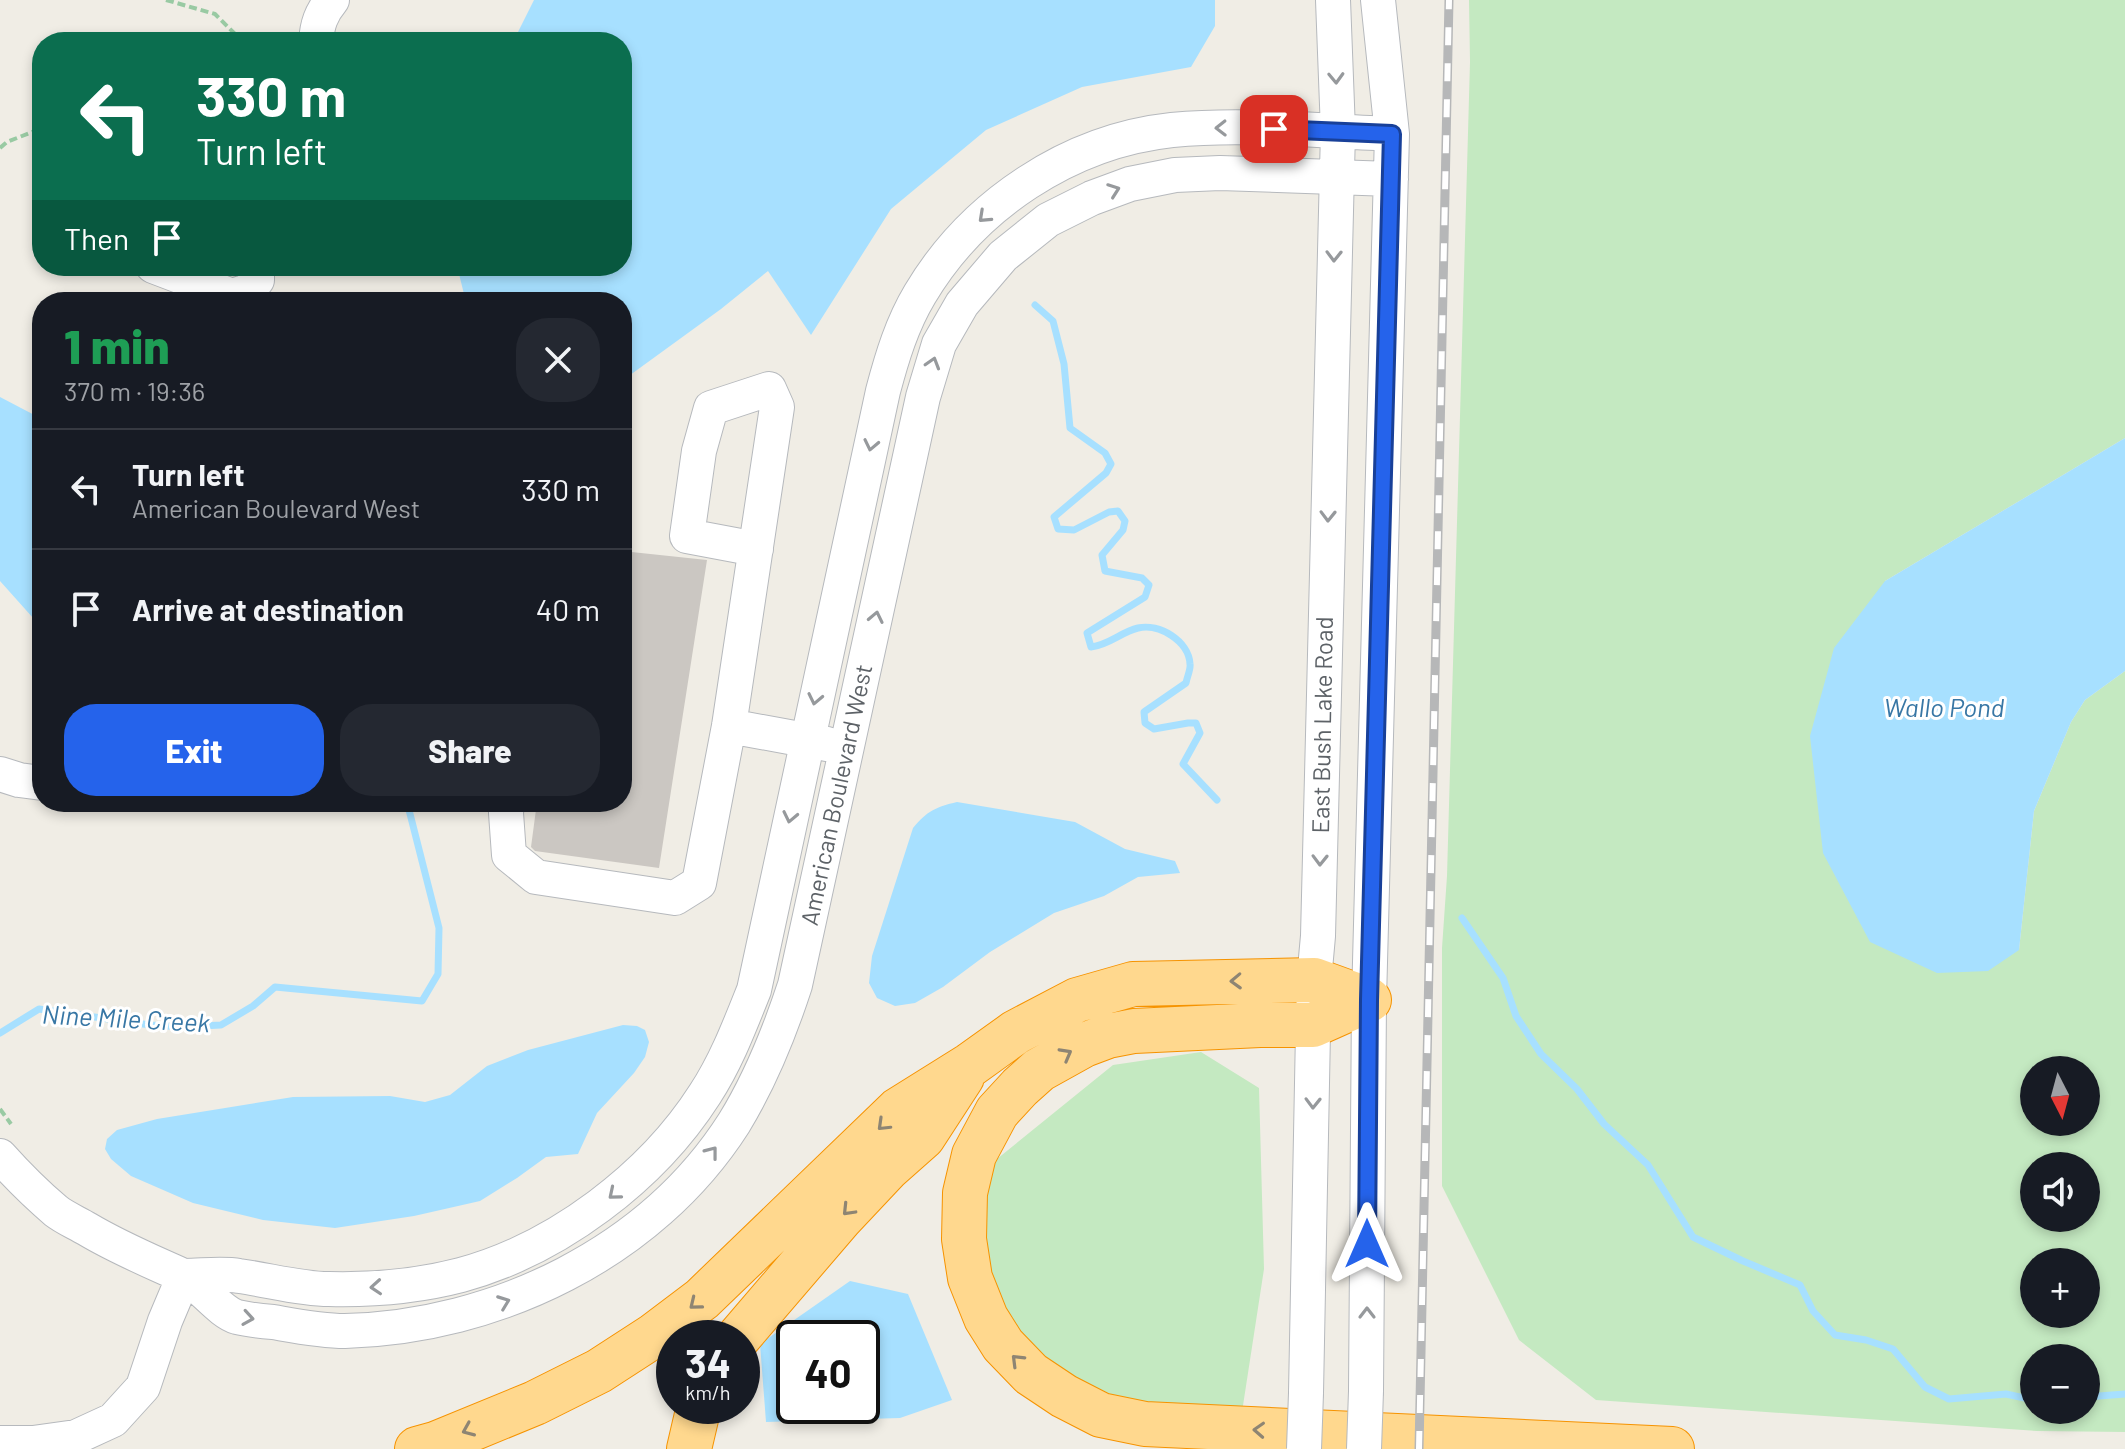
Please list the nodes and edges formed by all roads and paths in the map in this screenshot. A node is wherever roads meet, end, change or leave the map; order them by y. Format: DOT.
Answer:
graph roads {
  1 [pos="166,0"];
  2 [pos="332,0"];
  3 [pos="1333,0"];
  4 [pos="1378,0"];
  5 [pos="233,32"];
  6 [pos="317,32"];
  7 [pos="1338,131"];
  8 [pos="32,132"];
  9 [pos="1392,134"];
  10 [pos="0,148"];
  11 [pos="1336,178"];
  12 [pos="1391,179"];
  13 [pos="179,276"];
  14 [pos="257,276"];
  15 [pos="221,292"];
  16 [pos="245,292"];
  17 [pos="756,549"];
  18 [pos="729,726"];
  19 [pos="806,741"];
  20 [pos="847,748"];
  21 [pos="0,774"];
  22 [pos="32,782"];
  23 [pos="506,812"];
  24 [pos="1314,980"];
  25 [pos="1369,1000"];
  26 [pos="1313,1025"];
  27 [pos="970,1065"];
  28 [pos="0,1109"];
  29 [pos="11,1124"];
  30 [pos="0,1156"];
  31 [pos="184,1276"];
  32 [pos="753,1320"];
  33 [pos="695,1424"];
  34 [pos="0,1443"];
  35 [pos="417,1449"];
  36 [pos="689,1449"];
  37 [pos="1304,1449"];
  38 [pos="1364,1449"];
  39 [pos="1672,1449"];
  1 -- 5 [label="path"];
  2 -- 6 [label="street"];
  3 -- 7 [label="street, East Bush Lake Road, one-way"];
  4 -- 9 [label="street"];
  7 -- 9 [label="street, American Boulevard West"];
  7 -- 11 [label="street, East Bush Lake Road"];
  7 -- 19 [label="street, American Boulevard West, one-way"];
  8 -- 10 [label="path"];
  9 -- 12 [label="street"];
  11 -- 12 [label="street, American Boulevard West"];
  20 -- 11 [label="street, American Boulevard West, one-way"];
  11 -- 24 [label="street, East Bush Lake Road, one-way"];
  12 -- 25 [label="street"];
  13 -- 15 [label="street"];
  14 -- 16 [label="street"];
  17 -- 18 [label="street"];
  18 -- 19 [label="street"];
  18 -- 23 [label="street"];
  19 -- 20 [label="street"];
  19 -- 31 [label="street, American Boulevard West, one-way"];
  31 -- 20 [label="street, American Boulevard West, one-way"];
  21 -- 22 [label="street"];
  24 -- 25 [label="highway"];
  24 -- 26 [label="street, East Bush Lake Road"];
  24 -- 27 [label="highway, one-way"];
  25 -- 26 [label="highway"];
  38 -- 25 [label="street, one-way, bridge"];
  26 -- 37 [label="street, East Bush Lake Road, one-way, bridge"];
  39 -- 26 [label="highway, one-way"];
  27 -- 32 [label="highway, one-way"];
  27 -- 35 [label="highway, one-way"];
  28 -- 29 [label="path"];
  30 -- 31 [label="street, American Boulevard West"];
  31 -- 34 [label="street"];
  33 -- 36 [label="highway"];
}
